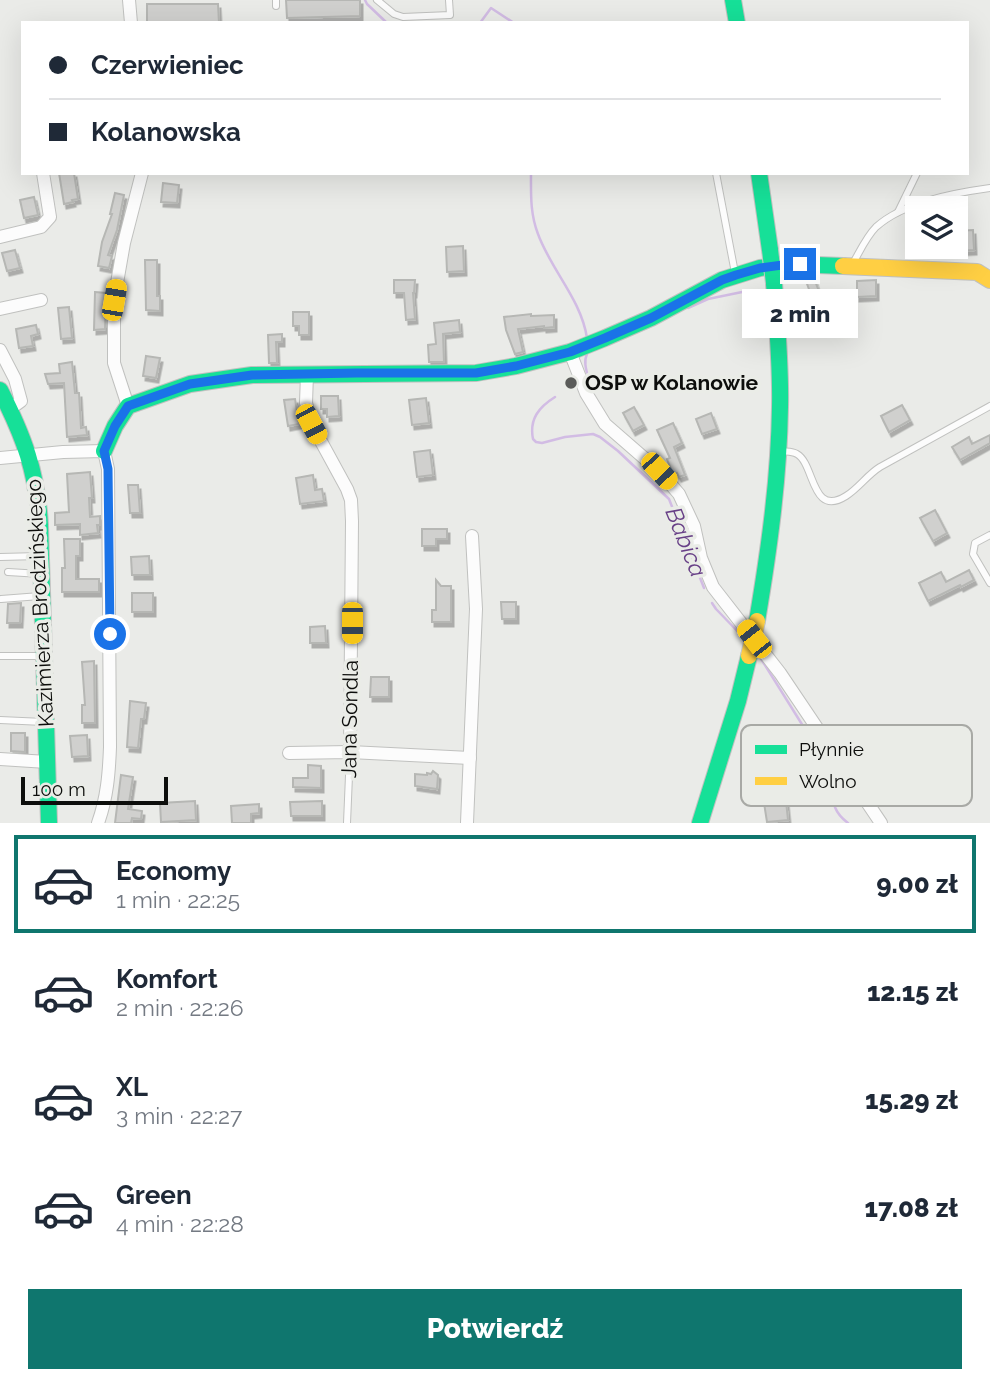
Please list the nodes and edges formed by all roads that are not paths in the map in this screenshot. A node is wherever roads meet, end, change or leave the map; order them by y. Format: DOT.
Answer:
graph roads {
  1 [pos="129,0"];
  2 [pos="377,0"];
  3 [pos="449,0"];
  4 [pos="733,0"];
  5 [pos="131,21"];
  6 [pos="737,21"];
  7 [pos="43,175"];
  8 [pos="141,175"];
  9 [pos="716,175"];
  10 [pos="759,175"];
  11 [pos="917,175"];
  12 [pos="990,188"];
  13 [pos="898,212"];
  14 [pos="0,237"];
  15 [pos="851,266"];
  16 [pos="736,275"];
  17 [pos="990,280"];
  18 [pos="41,300"];
  19 [pos="0,309"];
  20 [pos="0,351"];
  21 [pos="570,352"];
  22 [pos="307,374"];
  23 [pos="0,390"];
  24 [pos="128,406"];
  25 [pos="990,406"];
  26 [pos="10,409"];
  27 [pos="104,451"];
  28 [pos="777,451"];
  29 [pos="29,456"];
  30 [pos="0,458"];
  31 [pos="990,535"];
  32 [pos="472,536"];
  33 [pos="41,556"];
  34 [pos="0,557"];
  35 [pos="8,572"];
  36 [pos="42,574"];
  37 [pos="990,583"];
  38 [pos="42,595"];
  39 [pos="1,599"];
  40 [pos="0,656"];
  41 [pos="44,656"];
  42 [pos="0,720"];
  43 [pos="46,722"];
  44 [pos="815,725"];
  45 [pos="350,752"];
  46 [pos="289,753"];
  47 [pos="470,758"];
  48 [pos="0,759"];
  49 [pos="47,762"];
  50 [pos="870,806"];
  51 [pos="49,823"];
  52 [pos="98,823"];
  53 [pos="347,823"];
  54 [pos="467,823"];
  55 [pos="700,823"];
  56 [pos="881,823"];
  1 -- 5 [label="street"];
  2 -- 3 [label="lane"];
  4 -- 6 [label="main road"];
  7 -- 14 [label="street"];
  8 -- 24 [label="street"];
  9 -- 16 [label="lane"];
  10 -- 28 [label="main road, bridge"];
  11 -- 13 [label="lane"];
  12 -- 13 [label="lane"];
  13 -- 15 [label="lane"];
  15 -- 16 [label="main road"];
  15 -- 17 [label="main road"];
  16 -- 21 [label="main road"];
  18 -- 19 [label="street"];
  20 -- 26 [label="street"];
  21 -- 22 [label="main road"];
  21 -- 44 [label="street"];
  22 -- 24 [label="main road"];
  22 -- 45 [label="street, Jana Sondla"];
  23 -- 26 [label="main road, Kazimierza Brodzińskiego"];
  24 -- 27 [label="main road"];
  25 -- 28 [label="lane"];
  26 -- 29 [label="main road, Kazimierza Brodzińskiego"];
  27 -- 29 [label="street"];
  27 -- 52 [label="street"];
  28 -- 55 [label="main road, bridge"];
  29 -- 30 [label="street"];
  29 -- 33 [label="main road, Kazimierza Brodzińskiego"];
  31 -- 37 [label="lane"];
  32 -- 47 [label="street"];
  33 -- 34 [label="lane"];
  33 -- 36 [label="main road, Kazimierza Brodzińskiego"];
  35 -- 36 [label="lane"];
  36 -- 38 [label="main road, Kazimierza Brodzińskiego"];
  38 -- 39 [label="lane"];
  38 -- 41 [label="main road, Kazimierza Brodzińskiego"];
  40 -- 41 [label="lane"];
  41 -- 43 [label="main road, Kazimierza Brodzińskiego"];
  42 -- 43 [label="lane"];
  43 -- 49 [label="main road, Kazimierza Brodzińskiego"];
  45 -- 46 [label="street"];
  45 -- 47 [label="street"];
  45 -- 53 [label="lane, Jana Sondla"];
  47 -- 54 [label="street"];
  48 -- 49 [label="street"];
  49 -- 51 [label="main road, Kazimierza Brodzińskiego"];
  50 -- 56 [label="street"];
}
